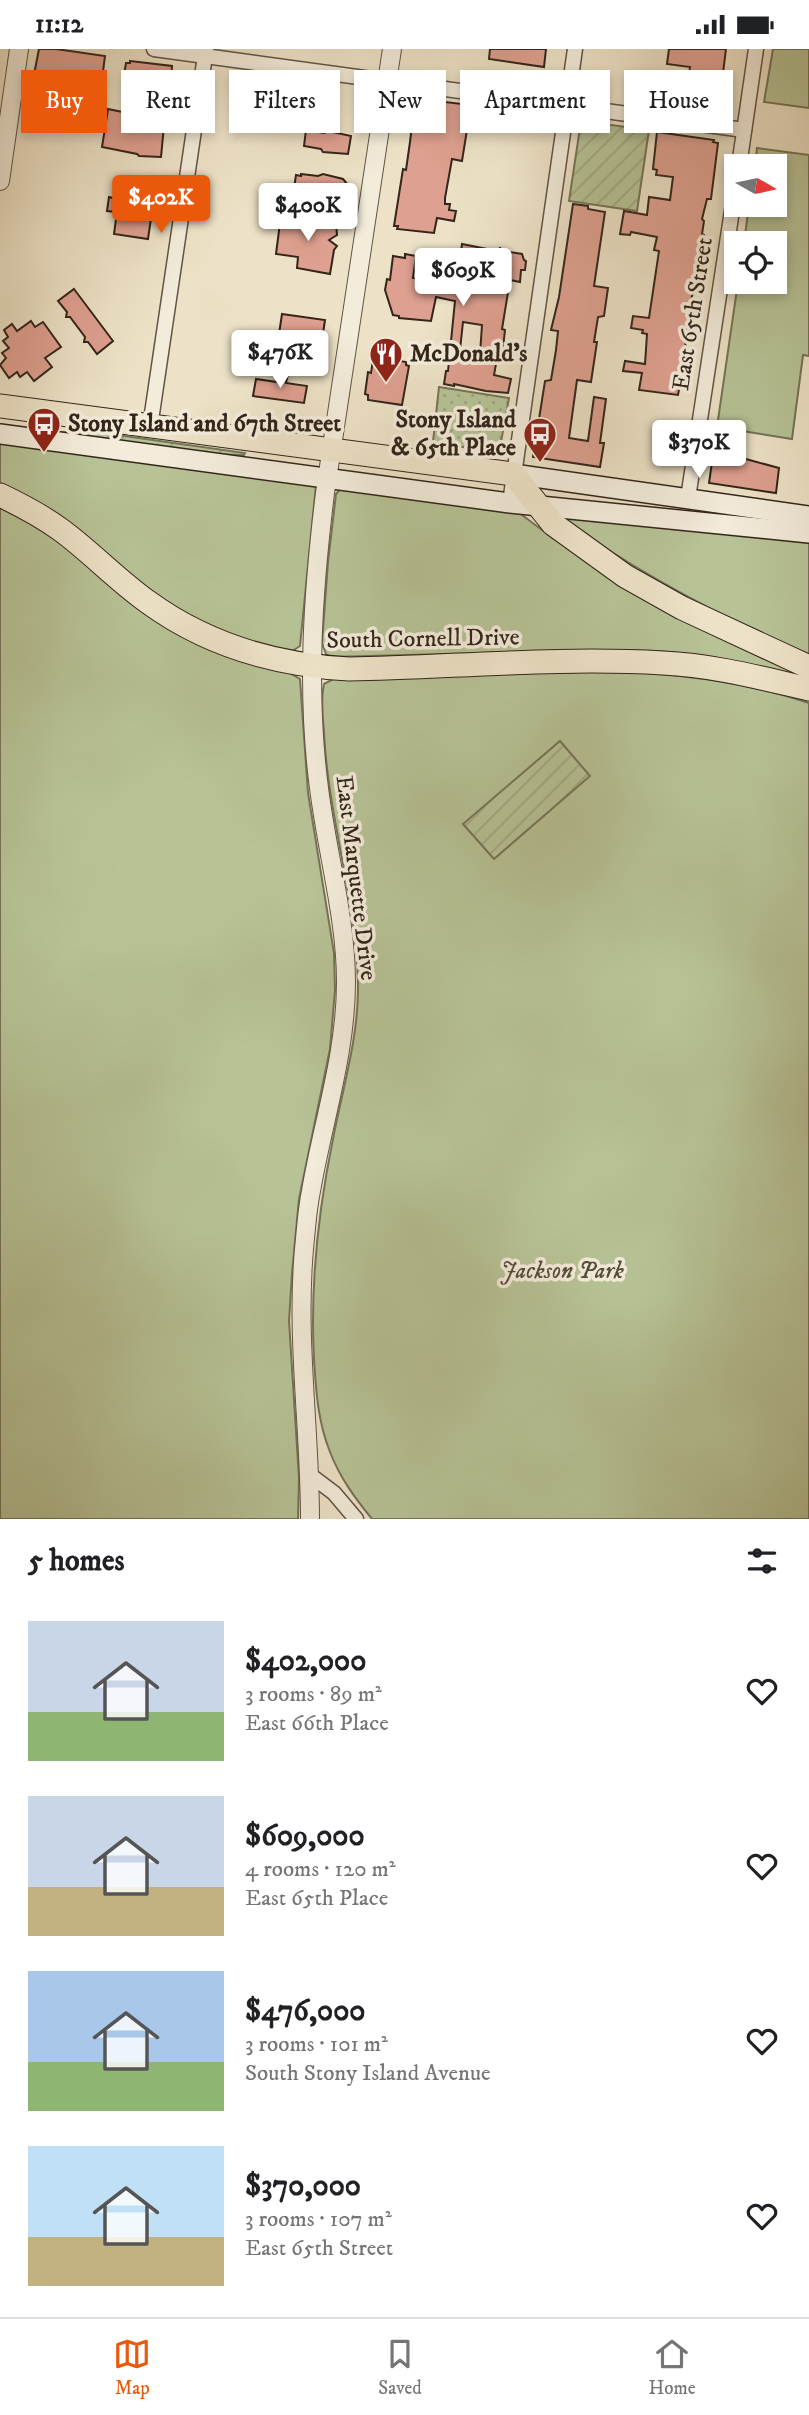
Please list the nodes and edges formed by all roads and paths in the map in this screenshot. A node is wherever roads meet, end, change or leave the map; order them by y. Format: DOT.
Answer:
graph roads {
  1 [pos="19,49"];
  2 [pos="154,49"];
  3 [pos="392,49"];
  4 [pos="575,49"];
  5 [pos="756,49"];
  6 [pos="205,52"];
  7 [pos="389,70"];
  8 [pos="572,70"];
  9 [pos="354,76"];
  10 [pos="610,112"];
  11 [pos="744,130"];
  12 [pos="379,133"];
  13 [pos="563,133"];
  14 [pos="740,154"];
  15 [pos="0,181"];
  16 [pos="731,217"];
  17 [pos="0,406"];
  18 [pos="150,426"];
  19 [pos="0,434"];
  20 [pos="333,451"];
  21 [pos="513,474"];
  22 [pos="328,477"];
  23 [pos="0,495"];
  24 [pos="688,498"];
  25 [pos="510,503"];
  26 [pos="539,506"];
  27 [pos="809,516"];
  28 [pos="809,533"];
  29 [pos="310,666"];
  30 [pos="809,667"];
  31 [pos="809,689"];
  32 [pos="310,1475"];
  33 [pos="310,1519"];
  34 [pos="356,1519"];
  1 -- 15 [label="street"];
  2 -- 6 [label="street"];
  3 -- 7 [label="street, East Marquette Drive"];
  4 -- 8 [label="street"];
  5 -- 11 [label="street"];
  6 -- 9 [label="street"];
  6 -- 18 [label="street"];
  10 -- 11 [label="street"];
  11 -- 14 [label="street"];
  12 -- 20 [label="street, East Marquette Drive"];
  13 -- 21 [label="street"];
  16 -- 24 [label="street, East 65th Street"];
  17 -- 18 [label="highway"];
  18 -- 20 [label="highway"];
  19 -- 22 [label="main road"];
  20 -- 21 [label="highway"];
  20 -- 22 [label="street, East Marquette Drive"];
  21 -- 24 [label="main road"];
  21 -- 25 [label="street"];
  21 -- 26 [label="highway"];
  22 -- 25 [label="main road"];
  22 -- 29 [label="street, East Marquette Drive"];
  23 -- 29 [label="highway, South Cornell Drive"];
  24 -- 27 [label="main road"];
  25 -- 26 [label="main road"];
  26 -- 28 [label="main road"];
  26 -- 30 [label="highway"];
  29 -- 31 [label="highway, South Cornell Drive"];
  29 -- 32 [label="street, East Marquette Drive"];
  32 -- 33 [label="street, East Marquette Drive"];
  32 -- 34 [label="street"];
}
